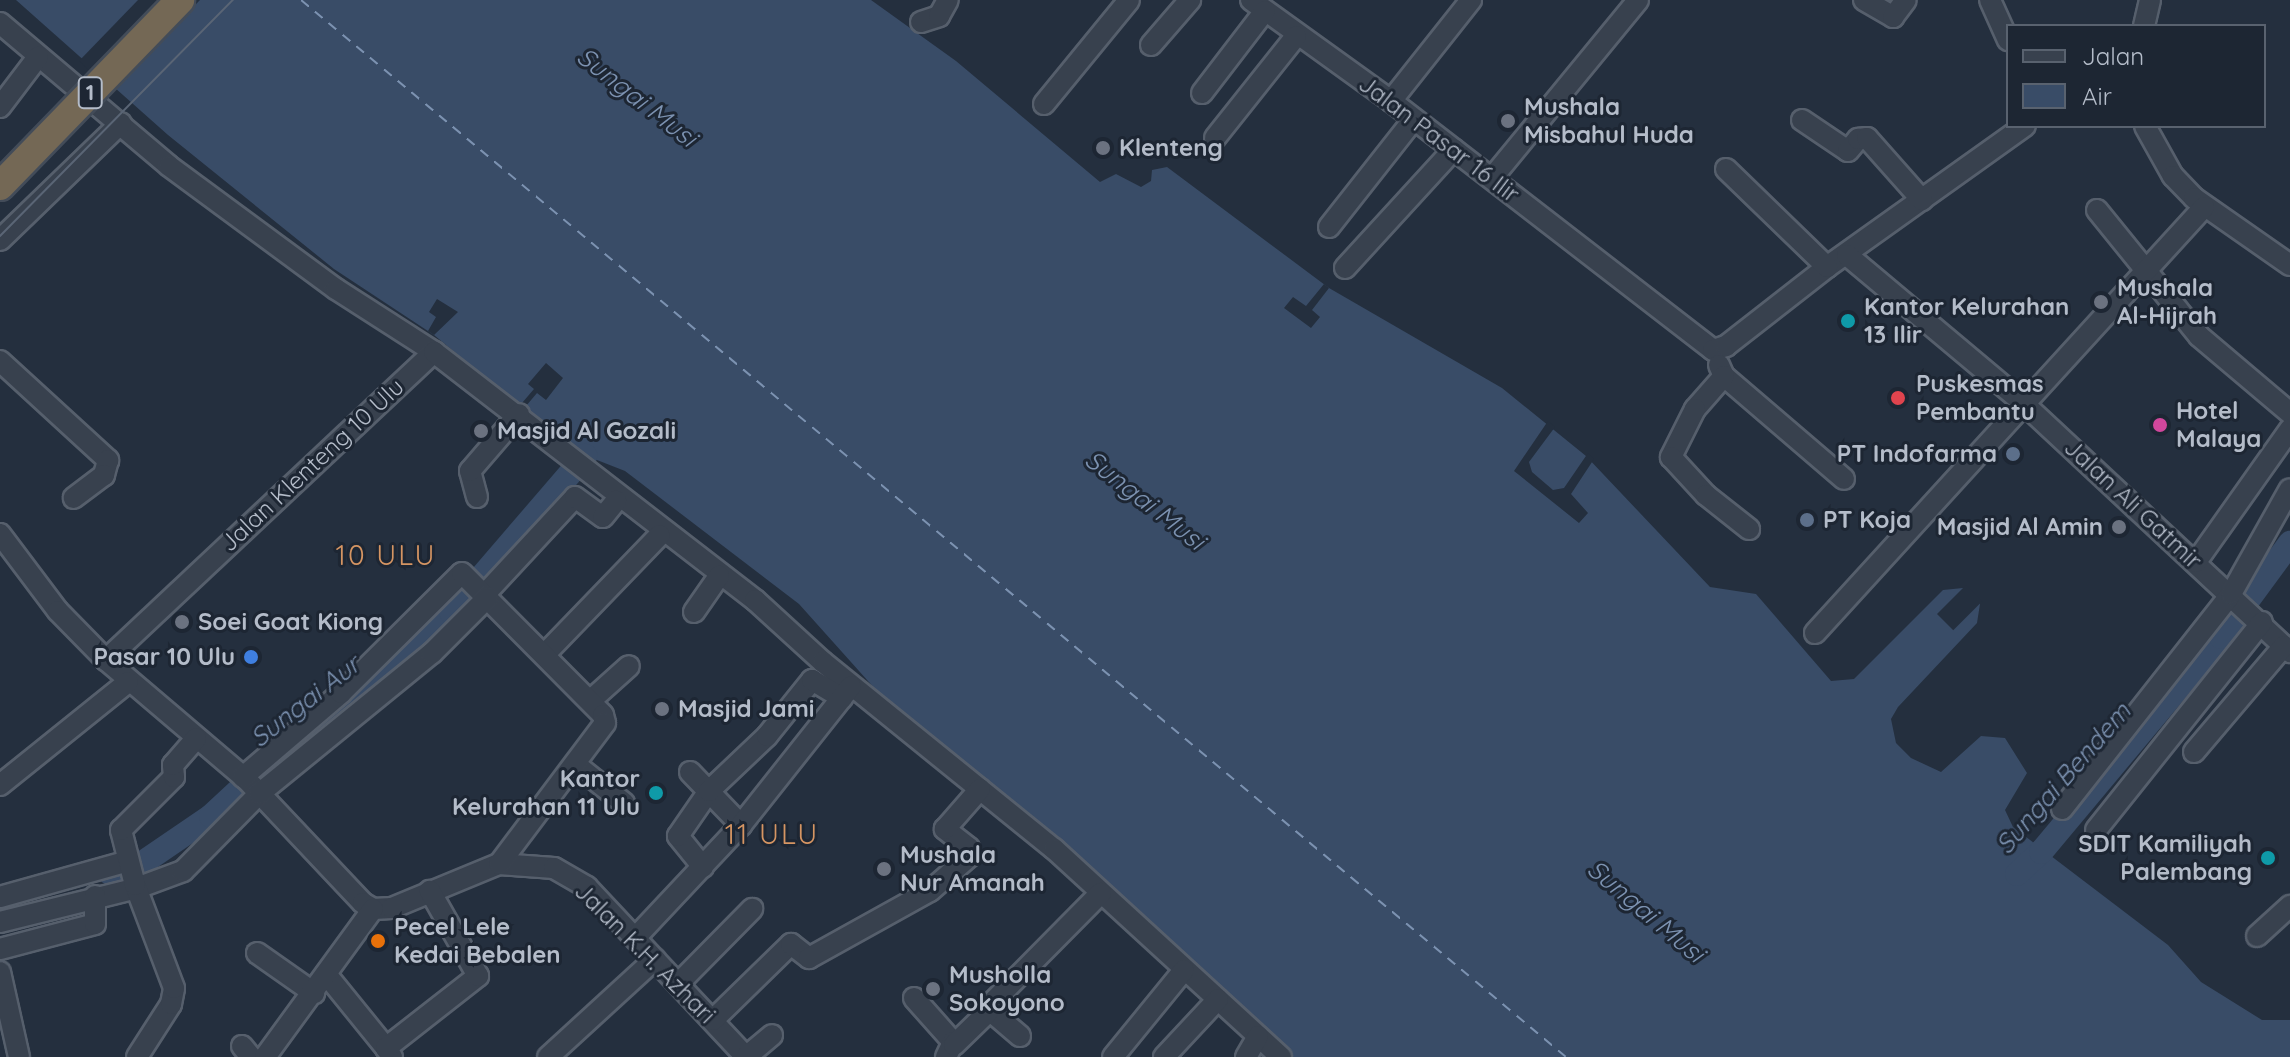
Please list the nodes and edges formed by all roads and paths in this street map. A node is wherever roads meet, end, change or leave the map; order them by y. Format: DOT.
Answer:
graph roads {
  1 [pos="159,0"];
  2 [pos="180,0"];
  3 [pos="948,0"];
  4 [pos="1129,0"];
  5 [pos="1190,0"];
  6 [pos="1471,0"];
  7 [pos="1638,0"];
  8 [pos="1864,0"];
  9 [pos="1906,0"];
  10 [pos="2150,0"];
  11 [pos="1258,5"];
  12 [pos="1993,8"];
  13 [pos="921,22"];
  14 [pos="0,23"];
  15 [pos="2144,24"];
  16 [pos="1296,36"];
  17 [pos="2006,36"];
  18 [pos="1151,45"];
  19 [pos="38,57"];
  20 [pos="1202,93"];
  21 [pos="1391,101"];
  22 [pos="1044,104"];
  23 [pos="0,107"];
  24 [pos="1414,119"];
  25 [pos="1802,120"];
  26 [pos="121,123"];
  27 [pos="2022,128"];
  28 [pos="2146,128"];
  29 [pos="1215,138"];
  30 [pos="1454,149"];
  31 [pos="0,164"];
  32 [pos="1726,169"];
  33 [pos="1492,178"];
  34 [pos="0,186"];
  35 [pos="1922,200"];
  36 [pos="2204,207"];
  37 [pos="2097,210"];
  38 [pos="1329,227"];
  39 [pos="0,240"];
  40 [pos="1847,255"];
  41 [pos="2290,265"];
  42 [pos="1827,267"];
  43 [pos="1345,268"];
  44 [pos="2142,271"];
  45 [pos="1713,350"];
  46 [pos="434,352"];
  47 [pos="0,361"];
  48 [pos="1724,376"];
  49 [pos="2022,402"];
  50 [pos="2290,413"];
  51 [pos="519,414"];
  52 [pos="2290,429"];
  53 [pos="1844,479"];
  54 [pos="2290,489"];
  55 [pos="477,497"];
  56 [pos="74,498"];
  57 [pos="616,501"];
  58 [pos="1749,529"];
  59 [pos="0,534"];
  60 [pos="660,535"];
  61 [pos="2196,562"];
  62 [pos="719,576"];
  63 [pos="481,590"];
  64 [pos="2233,596"];
  65 [pos="694,612"];
  66 [pos="2259,620"];
  67 [pos="1815,633"];
  68 [pos="2287,649"];
  69 [pos="545,654"];
  70 [pos="106,660"];
  71 [pos="629,666"];
  72 [pos="128,682"];
  73 [pos="369,687"];
  74 [pos="847,692"];
  75 [pos="590,701"];
  76 [pos="196,739"];
  77 [pos="2194,752"];
  78 [pos="575,764"];
  79 [pos="690,772"];
  80 [pos="0,785"];
  81 [pos="251,786"];
  82 [pos="980,789"];
  83 [pos="713,795"];
  84 [pos="624,803"];
  85 [pos="2062,809"];
  86 [pos="741,825"];
  87 [pos="2096,830"];
  88 [pos="128,862"];
  89 [pos="499,864"];
  90 [pos="703,867"];
  91 [pos="136,886"];
  92 [pos="430,891"];
  93 [pos="1101,893"];
  94 [pos="95,896"];
  95 [pos="0,897"];
  96 [pos="2290,906"];
  97 [pos="373,909"];
  98 [pos="752,909"];
  99 [pos="0,922"];
  100 [pos="2257,936"];
  101 [pos="636,937"];
  102 [pos="0,949"];
  103 [pos="257,953"];
  104 [pos="655,959"];
  105 [pos="1184,970"];
  106 [pos="0,972"];
  107 [pos="326,974"];
  108 [pos="680,982"];
  109 [pos="314,993"];
  110 [pos="914,998"];
  111 [pos="1218,999"];
  112 [pos="988,1012"];
  113 [pos="713,1020"];
  114 [pos="772,1035"];
  115 [pos="1020,1036"];
  116 [pos="1258,1036"];
  117 [pos="950,1051"];
  118 [pos="389,1053"];
  119 [pos="744,1056"];
  120 [pos="19,1057"];
  121 [pos="137,1057"];
  122 [pos="265,1057"];
  123 [pos="548,1057"];
  124 [pos="1113,1057"];
  125 [pos="1164,1057"];
  126 [pos="1246,1057"];
  127 [pos="1281,1057"];
  1 -- 31 [label="highway, 1"];
  2 -- 34 [label="highway, 1, bridge"];
  3 -- 13 [label="street"];
  4 -- 22 [label="street"];
  5 -- 18 [label="street"];
  6 -- 21 [label="street"];
  7 -- 33 [label="street"];
  8 -- 9 [label="street"];
  10 -- 15 [label="street"];
  11 -- 16 [label="street, Jalan Pasar 16 Ilir"];
  11 -- 20 [label="street"];
  12 -- 17 [label="street"];
  14 -- 19 [label="street"];
  16 -- 21 [label="street, Jalan Pasar 16 Ilir"];
  16 -- 29 [label="street"];
  19 -- 23 [label="street"];
  19 -- 26 [label="street"];
  21 -- 24 [label="street, Jalan Pasar 16 Ilir"];
  24 -- 30 [label="street, Jalan Pasar 16 Ilir"];
  24 -- 38 [label="street"];
  25 -- 35 [label="street"];
  26 -- 39 [label="street"];
  26 -- 46 [label="street"];
  27 -- 35 [label="street"];
  28 -- 36 [label="street"];
  30 -- 33 [label="street, Jalan Pasar 16 Ilir"];
  30 -- 43 [label="street"];
  32 -- 42 [label="street"];
  33 -- 45 [label="street, Jalan Pasar 16 Ilir"];
  35 -- 40 [label="street"];
  36 -- 41 [label="street"];
  36 -- 44 [label="street"];
  37 -- 44 [label="street"];
  40 -- 42 [label="street"];
  40 -- 49 [label="street, Jalan Ali Gatmir"];
  42 -- 45 [label="street"];
  44 -- 49 [label="street"];
  44 -- 50 [label="street"];
  45 -- 48 [label="street"];
  46 -- 51 [label="street"];
  46 -- 70 [label="street, Jalan Klenteng 10 Ulu"];
  47 -- 56 [label="street"];
  48 -- 53 [label="street"];
  48 -- 58 [label="street"];
  49 -- 61 [label="street, Jalan Ali Gatmir"];
  49 -- 67 [label="street"];
  51 -- 55 [label="street"];
  51 -- 62 [label="street"];
  52 -- 61 [label="street"];
  54 -- 64 [label="street"];
  57 -- 63 [label="street"];
  59 -- 70 [label="street"];
  60 -- 69 [label="street"];
  61 -- 64 [label="street, Jalan Ali Gatmir"];
  62 -- 65 [label="street"];
  62 -- 74 [label="street"];
  63 -- 69 [label="street"];
  63 -- 73 [label="street"];
  63 -- 73 [label="street"];
  64 -- 66 [label="street, Jalan Ali Gatmir"];
  64 -- 85 [label="street"];
  66 -- 68 [label="street, Jalan Ali Gatmir"];
  66 -- 87 [label="street"];
  68 -- 77 [label="street"];
  69 -- 75 [label="street"];
  70 -- 72 [label="street"];
  71 -- 75 [label="street"];
  72 -- 76 [label="street"];
  72 -- 80 [label="street"];
  73 -- 81 [label="street"];
  73 -- 81 [label="street"];
  74 -- 82 [label="street"];
  74 -- 83 [label="street"];
  74 -- 86 [label="street"];
  75 -- 78 [label="street"];
  76 -- 81 [label="street"];
  76 -- 88 [label="street"];
  78 -- 84 [label="street"];
  78 -- 89 [label="street"];
  79 -- 83 [label="street"];
  81 -- 91 [label="street"];
  81 -- 97 [label="street"];
  82 -- 93 [label="street"];
  82 -- 113 [label="street"];
  83 -- 86 [label="street"];
  83 -- 90 [label="street"];
  86 -- 90 [label="street"];
  88 -- 91 [label="street"];
  88 -- 95 [label="street"];
  89 -- 92 [label="street, Jalan K.H. Azhari"];
  89 -- 101 [label="street, Jalan K.H. Azhari"];
  90 -- 101 [label="street"];
  91 -- 94 [label="street"];
  91 -- 121 [label="street"];
  92 -- 97 [label="street, Jalan K.H. Azhari"];
  92 -- 118 [label="street"];
  93 -- 105 [label="street"];
  93 -- 112 [label="street"];
  94 -- 99 [label="street"];
  94 -- 102 [label="street"];
  96 -- 100 [label="street"];
  97 -- 107 [label="street"];
  98 -- 108 [label="street"];
  101 -- 104 [label="street, Jalan K.H. Azhari"];
  103 -- 109 [label="street"];
  104 -- 108 [label="street, Jalan K.H. Azhari"];
  104 -- 123 [label="street"];
  105 -- 111 [label="street"];
  105 -- 124 [label="street"];
  106 -- 120 [label="street"];
  107 -- 109 [label="street"];
  107 -- 118 [label="street"];
  108 -- 113 [label="street, Jalan K.H. Azhari"];
  109 -- 122 [label="street"];
  110 -- 117 [label="street"];
  111 -- 116 [label="street"];
  111 -- 125 [label="street"];
  112 -- 115 [label="street"];
  112 -- 117 [label="street"];
  113 -- 119 [label="street, Jalan K.H. Azhari"];
  114 -- 119 [label="street"];
  116 -- 126 [label="street"];
  116 -- 127 [label="street"];
}
